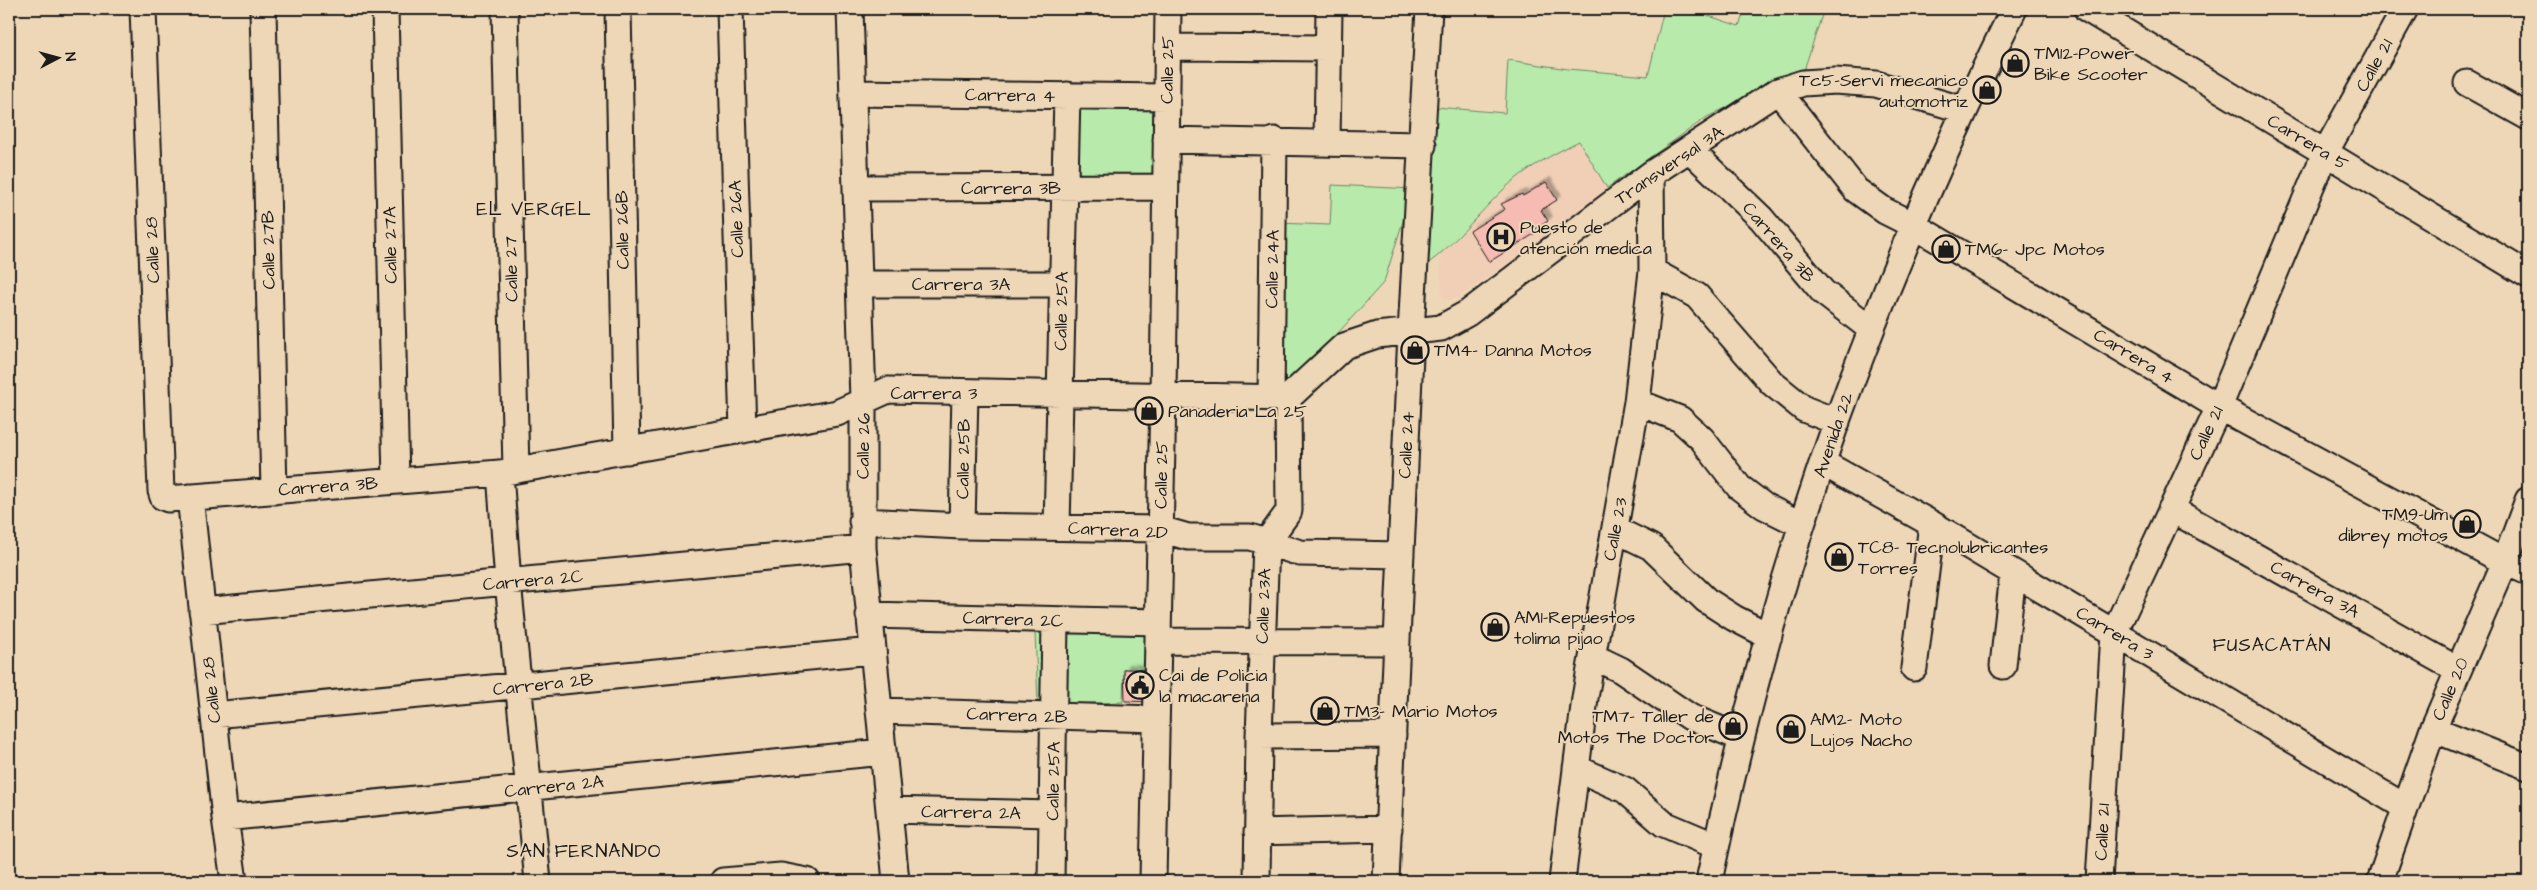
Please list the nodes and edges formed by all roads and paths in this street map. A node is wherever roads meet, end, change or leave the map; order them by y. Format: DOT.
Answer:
graph roads {
  1 [pos="143,9"];
  2 [pos="263,9"];
  3 [pos="385,9"];
  4 [pos="505,9"];
  5 [pos="618,9"];
  6 [pos="730,9"];
  7 [pos="850,9"];
  8 [pos="1168,9"];
  9 [pos="1329,9"];
  10 [pos="1430,9"];
  11 [pos="2014,9"];
  12 [pos="2087,9"];
  13 [pos="2405,9"];
  14 [pos="1167,47"];
  15 [pos="1328,48"];
  16 [pos="2467,82"];
  17 [pos="1778,91"];
  18 [pos="853,93"];
  19 [pos="1067,96"];
  20 [pos="1166,97"];
  21 [pos="1964,110"];
  22 [pos="2528,117"];
  23 [pos="1166,140"];
  24 [pos="1274,140"];
  25 [pos="1327,142"];
  26 [pos="1423,145"];
  27 [pos="1690,150"];
  28 [pos="2325,153"];
  29 [pos="1651,174"];
  30 [pos="1165,187"];
  31 [pos="856,188"];
  32 [pos="1065,188"];
  33 [pos="1913,225"];
  34 [pos="1652,272"];
  35 [pos="2528,275"];
  36 [pos="859,284"];
  37 [pos="1062,284"];
  38 [pos="1871,329"];
  39 [pos="1411,333"];
  40 [pos="965,393"];
  41 [pos="1059,394"];
  42 [pos="1163,396"];
  43 [pos="1280,398"];
  44 [pos="864,400"];
  45 [pos="1637,402"];
  46 [pos="2219,407"];
  47 [pos="1837,422"];
  48 [pos="743,430"];
  49 [pos="627,450"];
  50 [pos="1823,463"];
  51 [pos="508,471"];
  52 [pos="396,481"];
  53 [pos="161,491"];
  54 [pos="274,491"];
  55 [pos="190,497"];
  56 [pos="2528,500"];
  57 [pos="2171,508"];
  58 [pos="862,521"];
  59 [pos="1932,524"];
  60 [pos="1802,525"];
  61 [pos="962,526"];
  62 [pos="1057,527"];
  63 [pos="1160,529"];
  64 [pos="1616,530"];
  65 [pos="1266,543"];
  66 [pos="863,548"];
  67 [pos="1401,555"];
  68 [pos="2505,562"];
  69 [pos="2528,572"];
  70 [pos="2013,573"];
  71 [pos="508,582"];
  72 [pos="202,611"];
  73 [pos="869,615"];
  74 [pos="1055,620"];
  75 [pos="1158,631"];
  76 [pos="2114,633"];
  77 [pos="1769,636"];
  78 [pos="1262,642"];
  79 [pos="1397,642"];
  80 [pos="872,652"];
  81 [pos="1594,657"];
  82 [pos="2003,666"];
  83 [pos="1914,668"];
  84 [pos="2458,670"];
  85 [pos="518,686"];
  86 [pos="879,711"];
  87 [pos="214,715"];
  88 [pos="1054,716"];
  89 [pos="1156,719"];
  90 [pos="2433,729"];
  91 [pos="1393,735"];
  92 [pos="1259,736"];
  93 [pos="1742,738"];
  94 [pos="883,752"];
  95 [pos="2528,767"];
  96 [pos="1576,768"];
  97 [pos="530,788"];
  98 [pos="2405,807"];
  99 [pos="890,810"];
  100 [pos="1052,814"];
  101 [pos="225,818"];
  102 [pos="1389,829"];
  103 [pos="1257,832"];
  104 [pos="1716,846"];
  105 [pos="782,878"];
  106 [pos="234,881"];
  107 [pos="538,881"];
  108 [pos="723,881"];
  109 [pos="807,881"];
  110 [pos="896,881"];
  111 [pos="1051,881"];
  112 [pos="1153,881"];
  113 [pos="1257,881"];
  114 [pos="1386,881"];
  115 [pos="1562,881"];
  116 [pos="1708,881"];
  117 [pos="2100,881"];
  118 [pos="2380,881"];
  1 -- 53 [label="street, Calle 28"];
  2 -- 54 [label="street, Calle 27B"];
  3 -- 52 [label="street, Calle 27A"];
  4 -- 51 [label="street, Calle 27"];
  5 -- 49 [label="street, Calle 26B"];
  6 -- 48 [label="street, Calle 26A"];
  7 -- 18 [label="street, Calle 26"];
  8 -- 14 [label="street, Calle 25"];
  9 -- 15 [label="street"];
  10 -- 26 [label="street, Calle 24"];
  11 -- 21 [label="street, Avenida 22"];
  12 -- 28 [label="street, Carrera 5"];
  13 -- 28 [label="street, Calle 21"];
  14 -- 15 [label="street"];
  14 -- 20 [label="street, Calle 25"];
  15 -- 25 [label="street"];
  16 -- 22 [label="street"];
  17 -- 21 [label="street, Transversal 3A"];
  17 -- 27 [label="street, Transversal 3A"];
  17 -- 33 [label="street, Carrera 4"];
  18 -- 19 [label="street, Carrera 4"];
  18 -- 31 [label="street, Calle 26"];
  19 -- 20 [label="street, Carrera 4"];
  19 -- 32 [label="street, Calle 25A"];
  20 -- 23 [label="street, Calle 25"];
  21 -- 33 [label="street, Avenida 22"];
  23 -- 24 [label="street"];
  23 -- 30 [label="street, Calle 25"];
  24 -- 25 [label="street"];
  24 -- 43 [label="street, Calle 24A"];
  25 -- 26 [label="street"];
  26 -- 39 [label="street, Calle 24"];
  27 -- 29 [label="street, Transversal 3A"];
  27 -- 38 [label="street, Carrera 3B"];
  28 -- 35 [label="street, Carrera 5"];
  28 -- 46 [label="street, Calle 21"];
  29 -- 34 [label="street, Calle 23"];
  29 -- 39 [label="street, Transversal 3A"];
  30 -- 32 [label="street, Carrera 3B"];
  30 -- 42 [label="street, Calle 25"];
  31 -- 32 [label="street, Carrera 3B"];
  31 -- 36 [label="street, Calle 26"];
  32 -- 37 [label="street, Calle 25A"];
  33 -- 38 [label="street, Avenida 22"];
  33 -- 46 [label="street, Carrera 4"];
  34 -- 45 [label="street, Calle 23"];
  34 -- 47 [label="street"];
  36 -- 37 [label="street, Carrera 3A"];
  36 -- 44 [label="street, Calle 26"];
  37 -- 41 [label="street, Calle 25A"];
  38 -- 47 [label="street, Avenida 22"];
  39 -- 43 [label="street"];
  39 -- 67 [label="street, Calle 24"];
  40 -- 41 [label="street, Carrera 3"];
  40 -- 44 [label="street, Carrera 3"];
  40 -- 61 [label="street, Calle 25B"];
  41 -- 42 [label="street, Carrera 3"];
  41 -- 62 [label="street, Calle 25A"];
  42 -- 43 [label="street, Carrera 3"];
  42 -- 63 [label="street, Calle 25"];
  43 -- 65 [label="street, Calle 23A"];
  44 -- 48 [label="street, Carrera 3"];
  44 -- 58 [label="street, Calle 26"];
  45 -- 60 [label="street"];
  45 -- 64 [label="street, Calle 23"];
  46 -- 57 [label="street, Calle 21"];
  46 -- 68 [label="street, Carrera 4"];
  47 -- 50 [label="street, Avenida 22"];
  48 -- 49 [label="street, Carrera 3"];
  49 -- 51 [label="street, Carrera 3"];
  50 -- 59 [label="street, Carrera 3"];
  50 -- 60 [label="street, Avenida 22"];
  51 -- 52 [label="street, Carrera 3B"];
  51 -- 71 [label="street, Calle 27"];
  52 -- 54 [label="street, Carrera 3B"];
  53 -- 55 [label="street, Carrera 3B"];
  54 -- 55 [label="street, Carrera 3B"];
  55 -- 72 [label="street, Calle 28"];
  56 -- 68 [label="street, Calle 20"];
  57 -- 76 [label="street, Calle 21"];
  57 -- 84 [label="street, Carrera 3A"];
  58 -- 61 [label="street, Carrera 2D"];
  58 -- 66 [label="street, Calle 26"];
  59 -- 70 [label="street, Carrera 3"];
  59 -- 83 [label="street"];
  60 -- 77 [label="street, Avenida 22"];
  61 -- 62 [label="street, Carrera 2D"];
  62 -- 63 [label="street, Carrera 2D"];
  63 -- 65 [label="street, Carrera 2D"];
  63 -- 75 [label="street, Calle 25"];
  64 -- 77 [label="street"];
  64 -- 81 [label="street, Calle 23"];
  65 -- 67 [label="street, Carrera 2D"];
  65 -- 78 [label="street, Calle 23A"];
  66 -- 71 [label="street, Carrera 2C"];
  66 -- 73 [label="street, Calle 26"];
  67 -- 79 [label="street, Calle 24"];
  68 -- 69 [label="street, Carrera 4"];
  68 -- 84 [label="street, Calle 20"];
  70 -- 76 [label="street, Carrera 3"];
  70 -- 82 [label="street"];
  71 -- 72 [label="street, Carrera 2C"];
  71 -- 85 [label="street, Calle 27"];
  72 -- 87 [label="street, Calle 28"];
  73 -- 74 [label="street, Carrera 2C"];
  73 -- 80 [label="street, Calle 26"];
  74 -- 75 [label="street, Carrera 2C"];
  74 -- 88 [label="street, Calle 25A"];
  75 -- 78 [label="street, Carrera 2C"];
  75 -- 89 [label="street, Calle 25"];
  76 -- 98 [label="street, Carrera 3"];
  76 -- 117 [label="street, Calle 21"];
  77 -- 93 [label="street, Avenida 22"];
  78 -- 79 [label="street, Carrera 2C"];
  78 -- 92 [label="street, Calle 23A"];
  79 -- 91 [label="street, Calle 24"];
  80 -- 85 [label="street, Carrera 2B"];
  80 -- 86 [label="street, Calle 26"];
  81 -- 93 [label="street"];
  81 -- 96 [label="street, Calle 23"];
  84 -- 90 [label="street, Calle 20"];
  85 -- 87 [label="street, Carrera 2B"];
  85 -- 97 [label="street, Calle 27"];
  86 -- 88 [label="street, Carrera 2B"];
  86 -- 94 [label="street, Calle 26"];
  87 -- 101 [label="street, Calle 28"];
  88 -- 89 [label="street, Carrera 2B"];
  88 -- 100 [label="street, Calle 25A"];
  89 -- 112 [label="street, Calle 25"];
  90 -- 95 [label="street"];
  90 -- 98 [label="street, Calle 20"];
  91 -- 92 [label="street"];
  91 -- 102 [label="street, Calle 24"];
  92 -- 103 [label="street, Calle 23A"];
  93 -- 104 [label="street, Avenida 22"];
  94 -- 97 [label="street, Carrera 2A"];
  94 -- 99 [label="street, Calle 26"];
  96 -- 104 [label="street"];
  96 -- 115 [label="street, Calle 23"];
  97 -- 101 [label="street, Carrera 2A"];
  97 -- 107 [label="street, Calle 27"];
  98 -- 118 [label="street, Calle 20"];
  99 -- 100 [label="street, Carrera 2A"];
  99 -- 110 [label="street, Calle 26"];
  100 -- 111 [label="street, Calle 25A"];
  101 -- 106 [label="street, Calle 28"];
  102 -- 103 [label="street"];
  102 -- 114 [label="street, Calle 24"];
  103 -- 113 [label="street, Calle 23A"];
  104 -- 116 [label="street, Avenida 22"];
  105 -- 108 [label="street"];
  105 -- 109 [label="street"];
}
